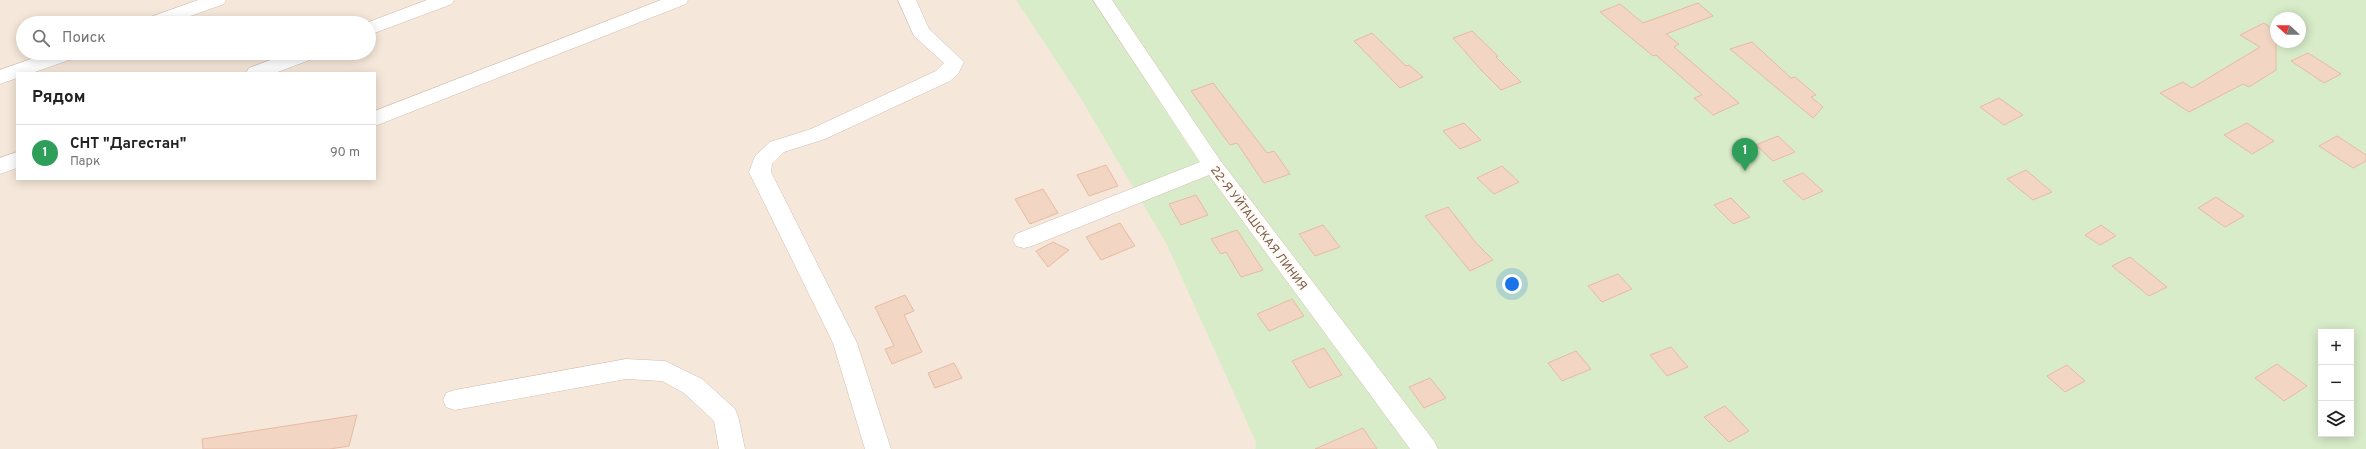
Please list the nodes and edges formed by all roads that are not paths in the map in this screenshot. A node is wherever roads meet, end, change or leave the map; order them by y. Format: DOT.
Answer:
graph roads {
  1 [pos="216,0"];
  2 [pos="445,0"];
  3 [pos="680,0"];
  4 [pos="907,0"];
  5 [pos="1102,0"];
  6 [pos="171,16"];
  7 [pos="376,26"];
  8 [pos="47,60"];
  9 [pos="290,60"];
  10 [pos="259,72"];
  11 [pos="0,76"];
  12 [pos="376,119"];
  13 [pos="16,160"];
  14 [pos="1213,165"];
  15 [pos="0,166"];
  16 [pos="1024,240"];
  17 [pos="454,400"];
  18 [pos="732,449"];
  19 [pos="878,449"];
  20 [pos="1426,449"];
  1 -- 6 [label="street"];
  2 -- 7 [label="street"];
  3 -- 12 [label="street"];
  4 -- 19 [label="street"];
  5 -- 14 [label="street, 22-Я УЙТАШСКАЯ ЛИНИЯ"];
  8 -- 11 [label="street"];
  9 -- 10 [label="street"];
  13 -- 15 [label="street"];
  14 -- 16 [label="street"];
  14 -- 20 [label="street, 22-Я УЙТАШСКАЯ ЛИНИЯ"];
  17 -- 18 [label="street"];
}
